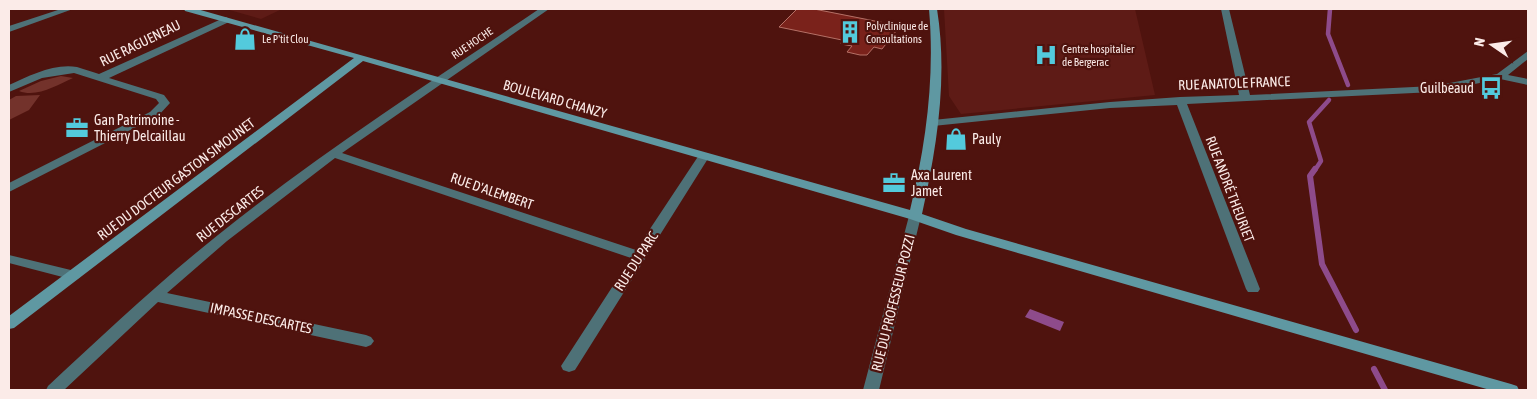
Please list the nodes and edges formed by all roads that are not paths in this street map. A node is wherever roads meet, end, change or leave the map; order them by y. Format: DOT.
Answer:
graph roads {
  1 [pos="69,9"];
  2 [pos="188,9"];
  3 [pos="545,9"];
  4 [pos="933,9"];
  5 [pos="1225,9"];
  6 [pos="226,20"];
  7 [pos="9,29"];
  8 [pos="1528,54"];
  9 [pos="360,58"];
  10 [pos="1500,76"];
  11 [pos="100,78"];
  12 [pos="439,80"];
  13 [pos="1528,82"];
  14 [pos="9,90"];
  15 [pos="1245,98"];
  16 [pos="1180,100"];
  17 [pos="933,123"];
  18 [pos="334,154"];
  19 [pos="703,157"];
  20 [pos="9,188"];
  21 [pos="915,216"];
  22 [pos="639,256"];
  23 [pos="9,259"];
  24 [pos="74,275"];
  25 [pos="1253,289"];
  26 [pos="155,296"];
  27 [pos="9,324"];
  28 [pos="366,341"];
  29 [pos="569,366"];
  30 [pos="54,390"];
  31 [pos="872,390"];
  32 [pos="1511,390"];
  1 -- 7 [label="street"];
  2 -- 6 [label="main road, BOULEVARD CHANZY"];
  3 -- 12 [label="street, RUE HOCHE"];
  4 -- 17 [label="main road"];
  5 -- 15 [label="street"];
  6 -- 9 [label="main road, BOULEVARD CHANZY"];
  6 -- 11 [label="street, RUE RAGUENEAU"];
  8 -- 10 [label="street, RUE ANATOLE FRANCE"];
  9 -- 12 [label="main road, BOULEVARD CHANZY"];
  9 -- 24 [label="main road, RUE DU DOCTEUR GASTON SIMOUNET"];
  10 -- 13 [label="street"];
  10 -- 15 [label="street, RUE ANATOLE FRANCE"];
  11 -- 14 [label="street"];
  11 -- 20 [label="street, RUE RAGUENEAU"];
  12 -- 18 [label="street, RUE DESCARTES"];
  12 -- 19 [label="main road, BOULEVARD CHANZY"];
  15 -- 16 [label="street, RUE ANATOLE FRANCE"];
  16 -- 17 [label="street, RUE ANATOLE FRANCE"];
  16 -- 25 [label="street, RUE ANDRÉ THEURIET"];
  17 -- 21 [label="main road"];
  18 -- 22 [label="street, RUE D'ALEMBERT"];
  18 -- 26 [label="street, RUE DESCARTES"];
  19 -- 21 [label="main road, BOULEVARD CHANZY"];
  19 -- 22 [label="street, RUE DU PARC"];
  21 -- 31 [label="street, RUE DU PROFESSEUR POZZI"];
  21 -- 32 [label="main road, BOULEVARD CHANZY"];
  22 -- 29 [label="street, RUE DU PARC"];
  23 -- 24 [label="street"];
  24 -- 27 [label="main road, RUE DU DOCTEUR GASTON SIMOUNET"];
  26 -- 28 [label="street, IMPASSE DESCARTES"];
  26 -- 30 [label="street, RUE DESCARTES"];
}
